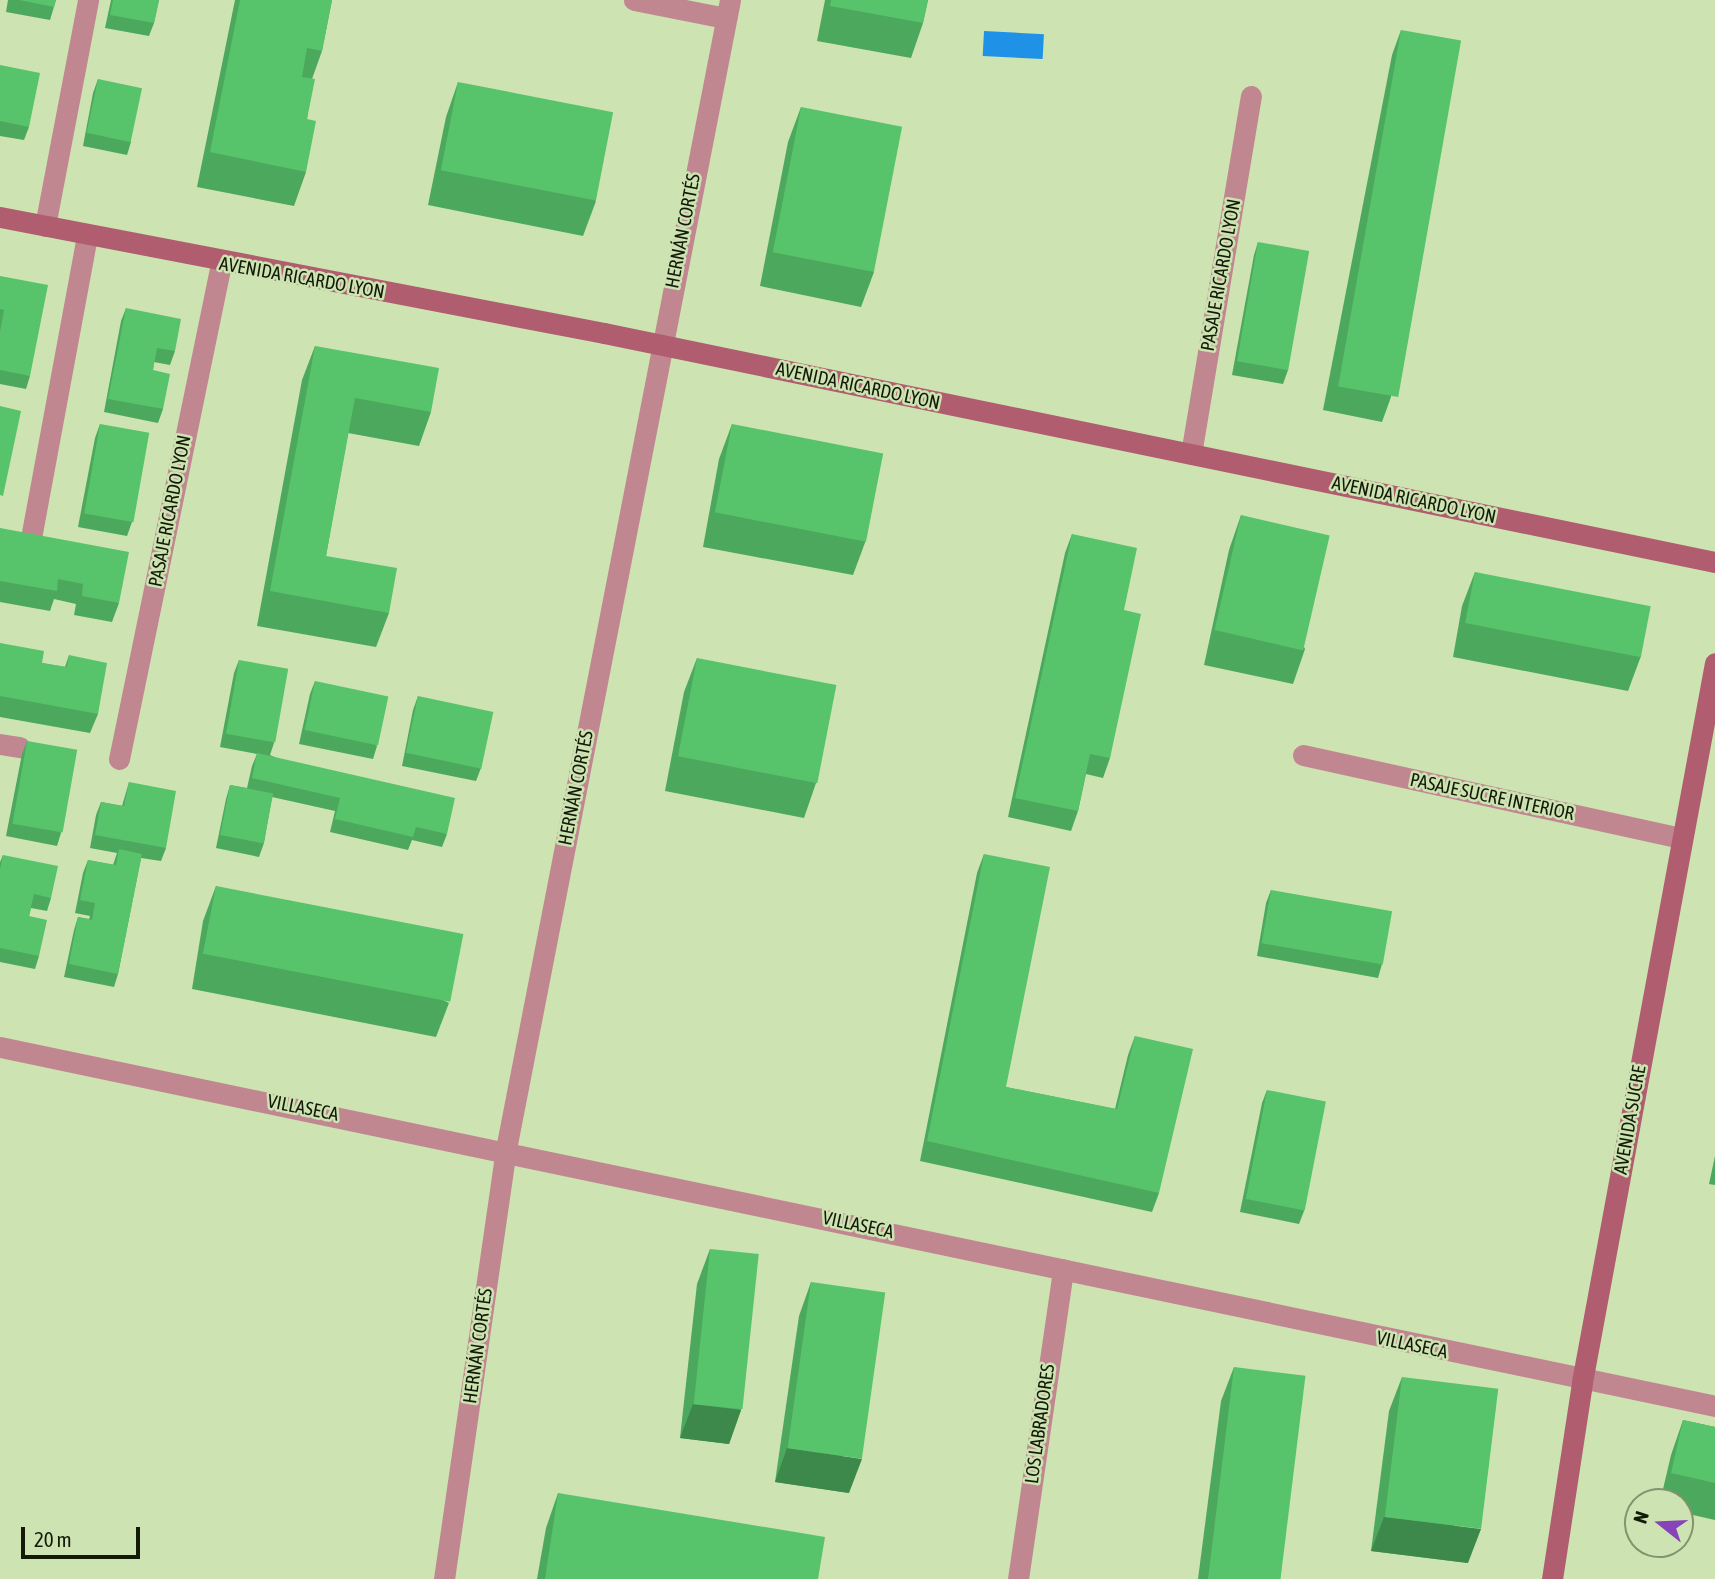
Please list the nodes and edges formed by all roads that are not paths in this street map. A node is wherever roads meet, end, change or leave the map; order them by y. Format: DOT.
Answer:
graph roads {
  1 [pos="88,0"];
  2 [pos="634,0"];
  3 [pos="728,9"];
  4 [pos="1251,96"];
  5 [pos="0,217"];
  6 [pos="45,226"];
  7 [pos="87,235"];
  8 [pos="221,264"];
  9 [pos="659,345"];
  10 [pos="1191,454"];
  11 [pos="58,542"];
  12 [pos="1715,562"];
  13 [pos="1715,663"];
  14 [pos="1303,755"];
  15 [pos="120,759"];
  16 [pos="1682,838"];
  17 [pos="0,1047"];
  18 [pos="506,1149"];
  19 [pos="1063,1269"];
  20 [pos="1582,1382"];
  21 [pos="1715,1406"];
  22 [pos="444,1579"];
  23 [pos="1018,1579"];
  24 [pos="1552,1579"];
  1 -- 6 [label="street"];
  2 -- 3 [label="street"];
  3 -- 9 [label="street, HERNÁN CORTÉS"];
  4 -- 10 [label="street, PASAJE RICARDO LYON"];
  5 -- 6 [label="street, AVENIDA RICARDO LYON"];
  6 -- 7 [label="street, AVENIDA RICARDO LYON"];
  7 -- 8 [label="street, AVENIDA RICARDO LYON"];
  7 -- 11 [label="street"];
  8 -- 9 [label="street, AVENIDA RICARDO LYON"];
  8 -- 15 [label="street, PASAJE RICARDO LYON"];
  9 -- 10 [label="street, AVENIDA RICARDO LYON"];
  9 -- 18 [label="street, HERNÁN CORTÉS"];
  10 -- 12 [label="street, AVENIDA RICARDO LYON"];
  13 -- 16 [label="street, AVENIDA SUCRE"];
  14 -- 16 [label="street, PASAJE SUCRE INTERIOR"];
  16 -- 20 [label="street, AVENIDA SUCRE"];
  17 -- 18 [label="street, VILLASECA"];
  18 -- 19 [label="street, VILLASECA"];
  18 -- 22 [label="street, HERNÁN CORTÉS"];
  19 -- 20 [label="street, VILLASECA"];
  19 -- 23 [label="street, LOS LABRADORES"];
  20 -- 21 [label="street, VILLASECA"];
  20 -- 24 [label="street, AVENIDA SUCRE"];
}
